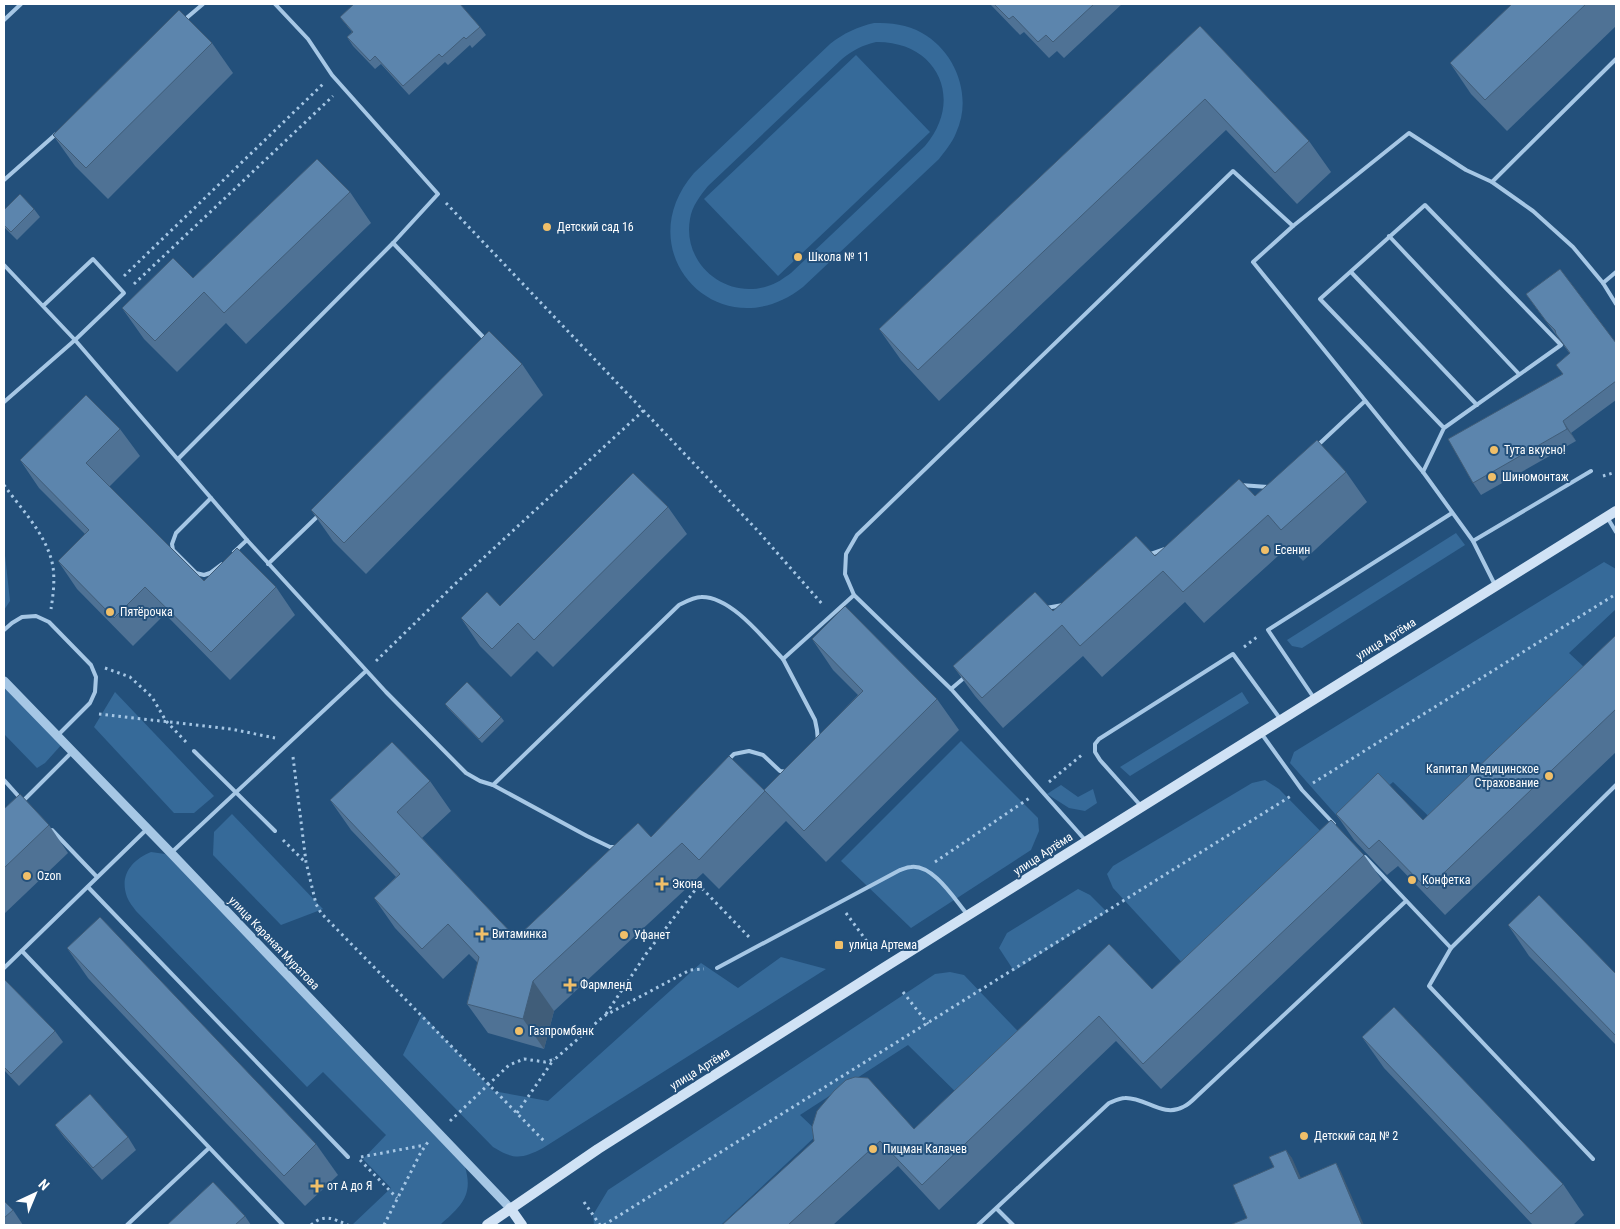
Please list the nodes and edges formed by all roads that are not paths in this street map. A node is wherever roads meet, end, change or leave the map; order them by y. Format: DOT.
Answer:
graph roads {
  1 [pos="21,4"];
  2 [pos="203,4"];
  3 [pos="275,4"];
  4 [pos="4,20"];
  5 [pos="180,23"];
  6 [pos="1616,59"];
  7 [pos="63,128"];
  8 [pos="4,180"];
  9 [pos="1492,182"];
  10 [pos="1293,226"];
  11 [pos="1390,236"];
  12 [pos="393,243"];
  13 [pos="4,265"];
  14 [pos="1351,272"];
  15 [pos="1616,272"];
  16 [pos="1603,283"];
  17 [pos="1616,304"];
  18 [pos="43,306"];
  19 [pos="75,340"];
  20 [pos="492,346"];
  21 [pos="1519,374"];
  22 [pos="1365,400"];
  23 [pos="4,402"];
  24 [pos="1477,404"];
  25 [pos="1444,428"];
  26 [pos="1316,447"];
  27 [pos="178,459"];
  28 [pos="1590,471"];
  29 [pos="1423,472"];
  30 [pos="1236,485"];
  31 [pos="1273,488"];
  32 [pos="211,498"];
  33 [pos="1616,511"];
  34 [pos="322,512"];
  35 [pos="1452,512"];
  36 [pos="1607,517"];
  37 [pos="1616,532"];
  38 [pos="247,540"];
  39 [pos="1474,541"];
  40 [pos="1166,548"];
  41 [pos="1138,558"];
  42 [pos="268,564"];
  43 [pos="1496,585"];
  44 [pos="854,595"];
  45 [pos="1065,605"];
  46 [pos="1038,610"];
  47 [pos="4,630"];
  48 [pos="783,659"];
  49 [pos="366,671"];
  50 [pos="971,671"];
  51 [pos="4,681"];
  52 [pos="952,689"];
  53 [pos="1314,698"];
  54 [pos="1281,720"];
  55 [pos="1261,733"];
  56 [pos="57,736"];
  57 [pos="816,747"];
  58 [pos="194,750"];
  59 [pos="72,752"];
  60 [pos="727,761"];
  61 [pos="795,770"];
  62 [pos="4,780"];
  63 [pos="493,785"];
  64 [pos="1616,785"];
  65 [pos="236,792"];
  66 [pos="23,801"];
  67 [pos="17,807"];
  68 [pos="30,808"];
  69 [pos="1142,808"];
  70 [pos="50,828"];
  71 [pos="147,829"];
  72 [pos="275,831"];
  73 [pos="1341,831"];
  74 [pos="1086,841"];
  75 [pos="625,846"];
  76 [pos="1360,852"];
  77 [pos="171,853"];
  78 [pos="97,877"];
  79 [pos="88,887"];
  80 [pos="1406,901"];
  81 [pos="969,916"];
  82 [pos="1451,948"];
  83 [pos="22,951"];
  84 [pos="4,968"];
  85 [pos="717,968"];
  86 [pos="209,1148"];
  87 [pos="348,1156"];
  88 [pos="1593,1159"];
  89 [pos="510,1208"];
  90 [pos="997,1209"];
  91 [pos="127,1225"];
  92 [pos="283,1225"];
  93 [pos="487,1225"];
  94 [pos="522,1225"];
  95 [pos="978,1225"];
  96 [pos="1013,1225"];
  1 -- 4 [label="lane"];
  2 -- 5 [label="lane"];
  3 -- 12 [label="lane"];
  6 -- 9 [label="lane"];
  7 -- 8 [label="lane"];
  9 -- 10 [label="lane"];
  9 -- 16 [label="lane"];
  10 -- 22 [label="lane"];
  10 -- 44 [label="lane"];
  11 -- 14 [label="lane"];
  11 -- 21 [label="lane"];
  11 -- 21 [label="lane"];
  12 -- 20 [label="lane"];
  12 -- 27 [label="lane"];
  13 -- 18 [label="lane"];
  14 -- 24 [label="lane"];
  14 -- 25 [label="lane"];
  15 -- 16 [label="lane"];
  16 -- 17 [label="lane"];
  18 -- 19 [label="lane"];
  18 -- 19 [label="lane"];
  19 -- 23 [label="lane"];
  19 -- 27 [label="lane"];
  21 -- 24 [label="lane"];
  22 -- 26 [label="lane"];
  22 -- 29 [label="lane"];
  24 -- 25 [label="lane"];
  25 -- 29 [label="lane"];
  27 -- 32 [label="lane"];
  28 -- 39 [label="lane"];
  29 -- 35 [label="lane"];
  30 -- 31 [label="lane"];
  32 -- 38 [label="lane"];
  32 -- 38 [label="lane"];
  33 -- 36 [label="main road, улица Артёма"];
  34 -- 42 [label="lane"];
  35 -- 39 [label="lane"];
  35 -- 53 [label="lane"];
  36 -- 37 [label="lane"];
  36 -- 43 [label="main road, улица Артёма"];
  38 -- 42 [label="lane"];
  39 -- 43 [label="lane"];
  40 -- 41 [label="lane"];
  42 -- 49 [label="lane"];
  43 -- 53 [label="main road, улица Артёма"];
  44 -- 48 [label="lane"];
  44 -- 52 [label="lane"];
  45 -- 46 [label="lane"];
  47 -- 56 [label="lane"];
  48 -- 57 [label="lane"];
  48 -- 63 [label="lane"];
  49 -- 63 [label="lane"];
  49 -- 65 [label="lane"];
  50 -- 52 [label="lane"];
  51 -- 56 [label="street, улица Караная Муратова"];
  52 -- 74 [label="lane"];
  53 -- 54 [label="main road, улица Артёма"];
  54 -- 55 [label="main road, улица Артёма"];
  54 -- 69 [label="lane"];
  55 -- 69 [label="main road, улица Артёма"];
  55 -- 73 [label="lane"];
  56 -- 59 [label="street, улица Караная Муратова"];
  58 -- 65 [label="lane"];
  59 -- 66 [label="lane"];
  59 -- 71 [label="street, улица Караная Муратова"];
  60 -- 61 [label="lane"];
  62 -- 66 [label="lane"];
  63 -- 75 [label="lane"];
  64 -- 82 [label="lane"];
  65 -- 72 [label="lane"];
  65 -- 77 [label="lane"];
  66 -- 67 [label="lane"];
  66 -- 68 [label="lane"];
  69 -- 74 [label="main road, улица Артёма"];
  70 -- 78 [label="lane"];
  71 -- 77 [label="street, улица Караная Муратова"];
  71 -- 78 [label="lane"];
  74 -- 81 [label="main road, улица Артёма"];
  76 -- 80 [label="lane"];
  77 -- 89 [label="street, улица Караная Муратова"];
  78 -- 79 [label="lane"];
  79 -- 83 [label="lane"];
  79 -- 87 [label="lane"];
  80 -- 82 [label="lane"];
  80 -- 90 [label="lane"];
  81 -- 85 [label="lane"];
  81 -- 89 [label="main road, улица Артёма"];
  82 -- 88 [label="lane"];
  83 -- 84 [label="lane"];
  83 -- 86 [label="lane"];
  86 -- 91 [label="lane"];
  86 -- 92 [label="lane"];
  89 -- 93 [label="main road, улица Артёма"];
  89 -- 94 [label="main road, улица Караная Муратова"];
  90 -- 95 [label="lane"];
  90 -- 96 [label="lane"];
}
